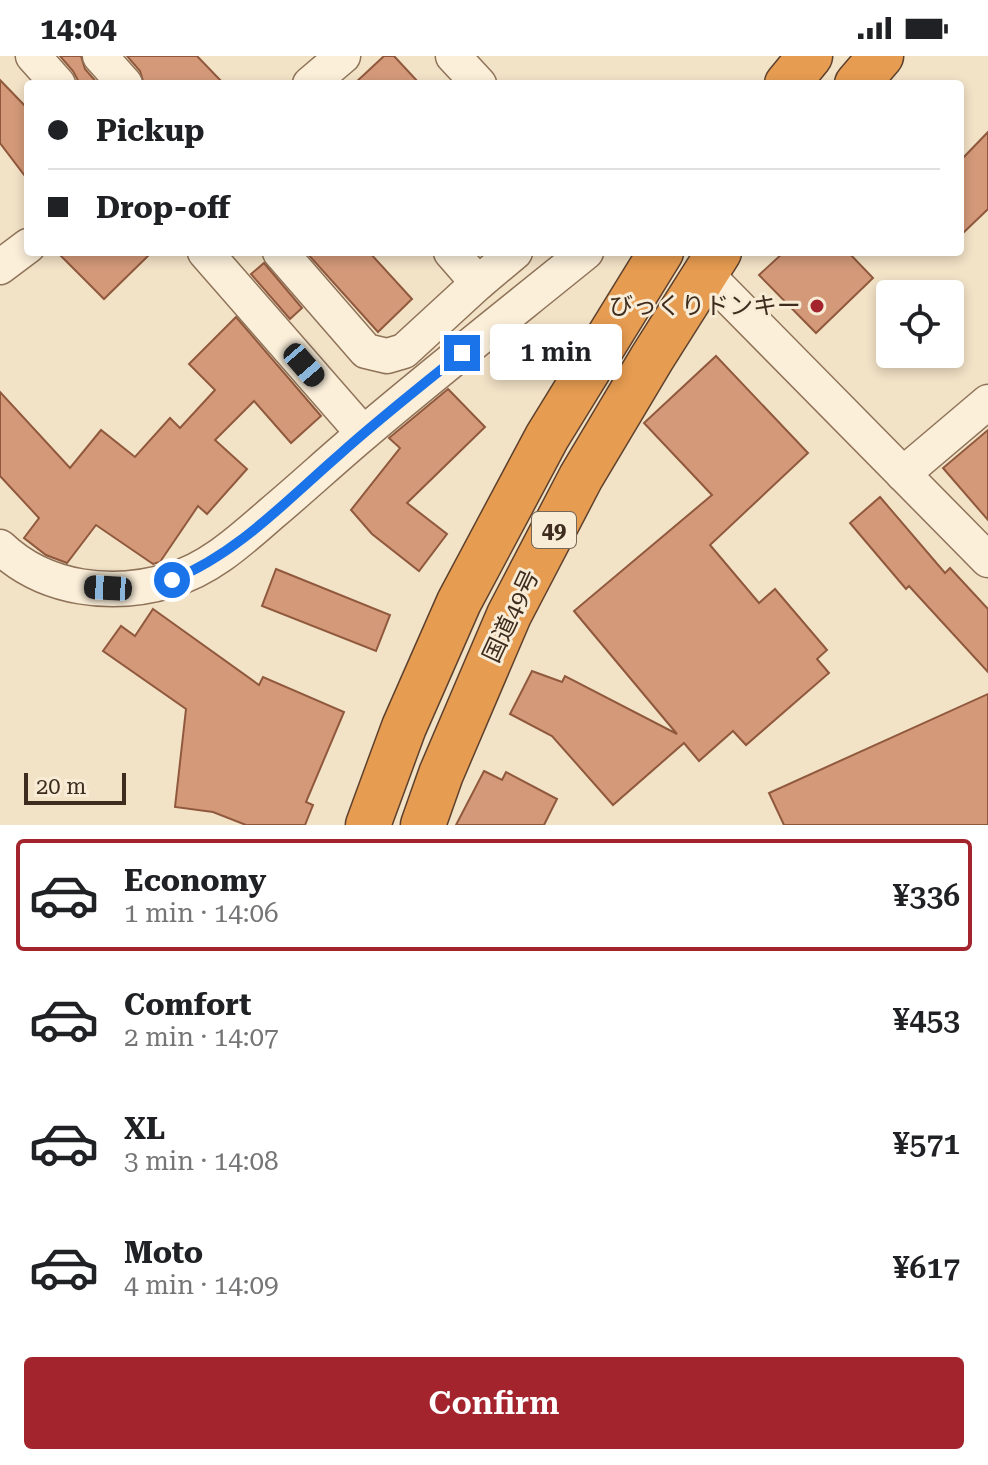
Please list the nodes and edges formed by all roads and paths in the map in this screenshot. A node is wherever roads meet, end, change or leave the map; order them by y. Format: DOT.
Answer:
graph roads {
  1 [pos="33,56"];
  2 [pos="100,56"];
  3 [pos="343,56"];
  4 [pos="453,56"];
  5 [pos="810,56"];
  6 [pos="881,56"];
  7 [pos="54,80"];
  8 [pos="121,80"];
  9 [pos="315,80"];
  10 [pos="475,80"];
  11 [pos="790,80"];
  12 [pos="860,80"];
  13 [pos="24,249"];
  14 [pos="208,256"];
  15 [pos="283,256"];
  16 [pos="454,256"];
  17 [pos="510,256"];
  18 [pos="581,256"];
  19 [pos="659,256"];
  20 [pos="712,263"];
  21 [pos="0,267"];
  22 [pos="478,283"];
  23 [pos="988,402"];
  24 [pos="363,433"];
  25 [pos="903,474"];
  26 [pos="0,547"];
  27 [pos="988,560"];
  28 [pos="368,825"];
  29 [pos="423,825"];
  1 -- 7 [label="street"];
  2 -- 8 [label="street"];
  3 -- 9 [label="street"];
  4 -- 10 [label="street"];
  5 -- 11 [label="highway"];
  6 -- 12 [label="highway"];
  13 -- 21 [label="street"];
  14 -- 24 [label="street"];
  15 -- 22 [label="street"];
  16 -- 22 [label="street"];
  17 -- 22 [label="street"];
  18 -- 24 [label="street"];
  19 -- 28 [label="highway, 国道49号 / 49"];
  20 -- 25 [label="street"];
  20 -- 29 [label="highway, 国道49号 / 49"];
  23 -- 25 [label="street"];
  24 -- 26 [label="street"];
  25 -- 27 [label="street"];
}
